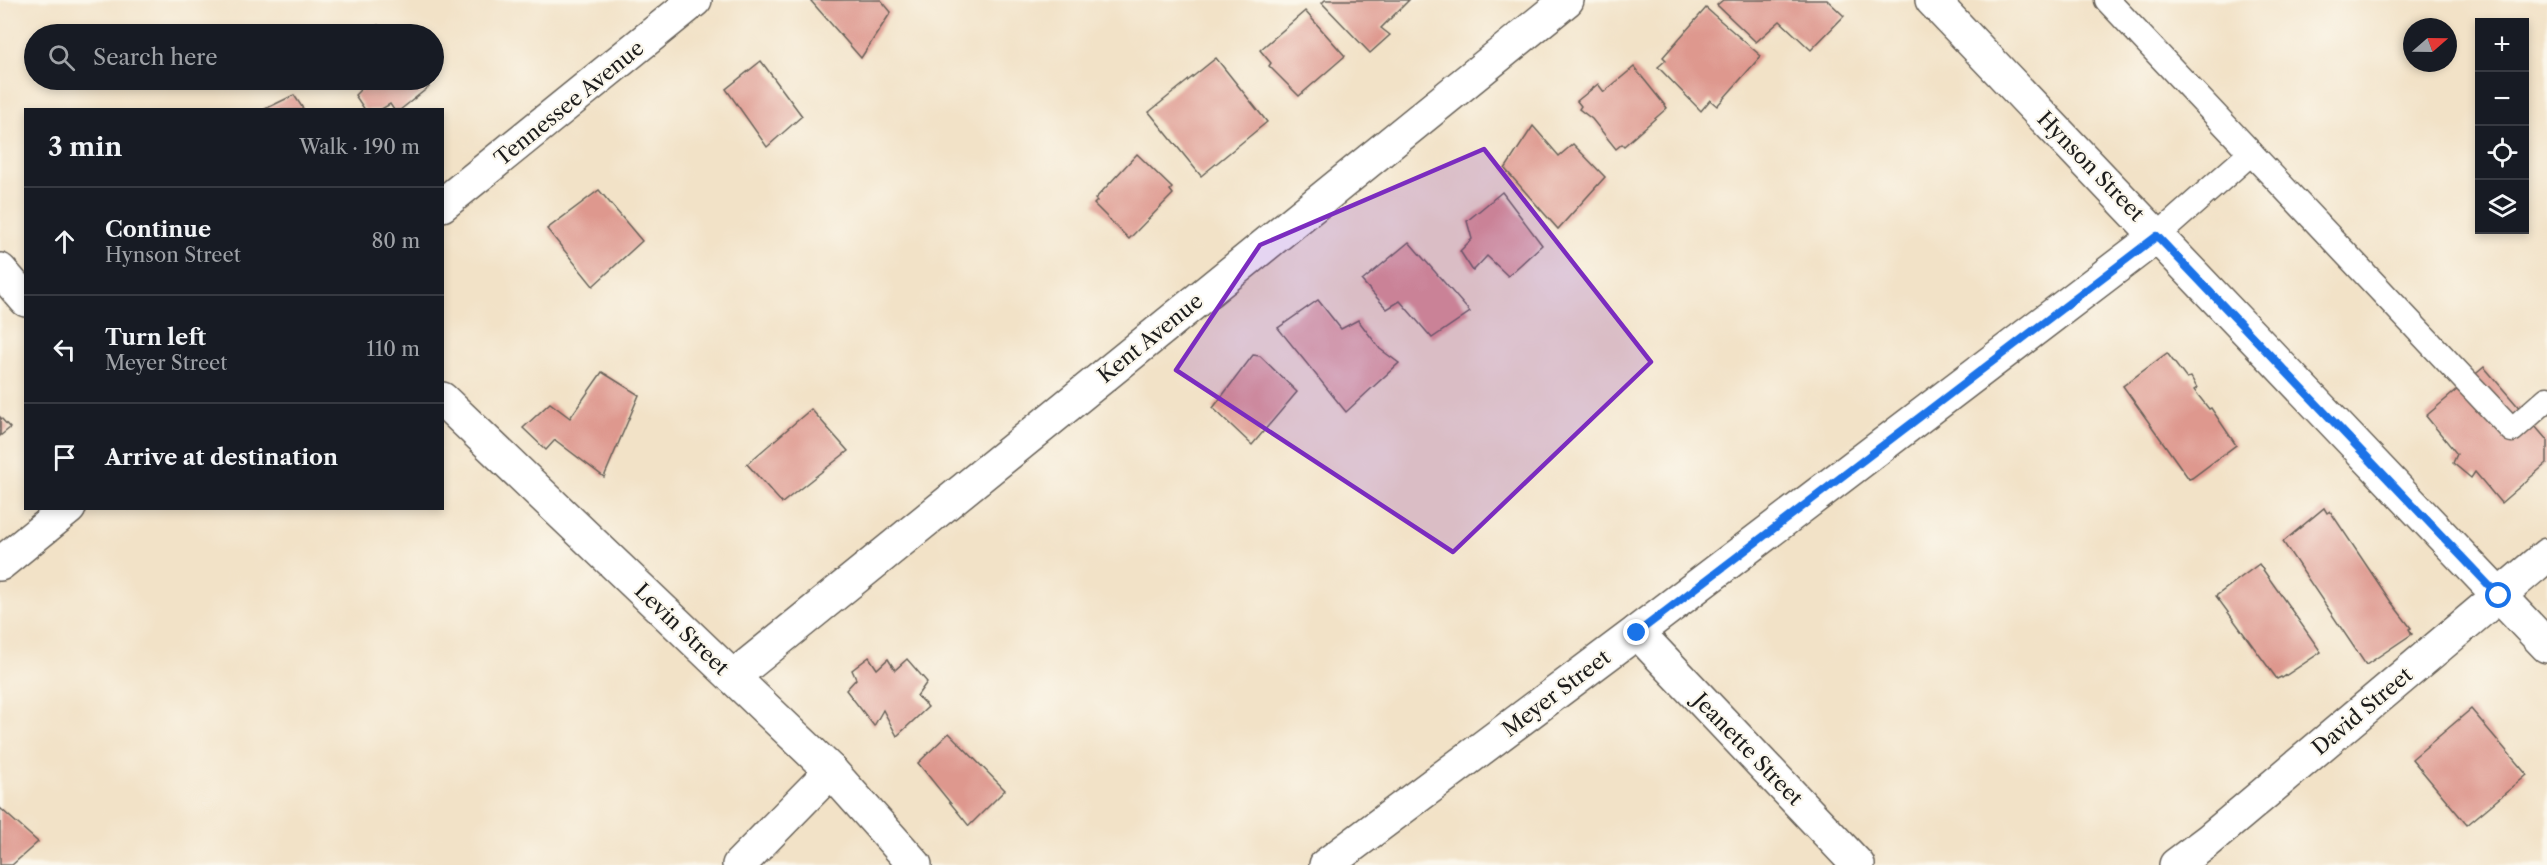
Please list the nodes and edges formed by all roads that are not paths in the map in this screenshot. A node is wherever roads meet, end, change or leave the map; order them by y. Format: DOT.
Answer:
graph roads {
  1 [pos="695,0"];
  2 [pos="1567,0"];
  3 [pos="1932,0"];
  4 [pos="2107,0"];
  5 [pos="2251,153"];
  6 [pos="444,203"];
  7 [pos="2157,236"];
  8 [pos="0,270"];
  9 [pos="24,298"];
  10 [pos="2547,399"];
  11 [pos="444,401"];
  12 [pos="67,510"];
  13 [pos="2547,555"];
  14 [pos="0,564"];
  15 [pos="2499,596"];
  16 [pos="1637,633"];
  17 [pos="2547,646"];
  18 [pos="733,677"];
  19 [pos="831,771"];
  20 [pos="739,865"];
  21 [pos="915,865"];
  22 [pos="1326,865"];
  23 [pos="1858,865"];
  24 [pos="2176,865"];
  1 -- 6 [label="street, Tennessee Avenue"];
  2 -- 18 [label="street, Kent Avenue"];
  3 -- 7 [label="street, Hynson Street"];
  4 -- 5 [label="lane"];
  5 -- 7 [label="lane"];
  5 -- 10 [label="lane"];
  7 -- 15 [label="street, Hynson Street"];
  7 -- 16 [label="street, Meyer Street"];
  8 -- 9 [label="street"];
  11 -- 18 [label="street, Levin Street"];
  12 -- 14 [label="street"];
  13 -- 15 [label="street, David Street"];
  15 -- 17 [label="street, Hynson Street"];
  15 -- 24 [label="street, David Street"];
  16 -- 22 [label="street, Meyer Street"];
  16 -- 23 [label="street, Jeanette Street"];
  18 -- 19 [label="street, Levin Street"];
  19 -- 20 [label="street"];
  19 -- 21 [label="street, Levin Street"];
}
